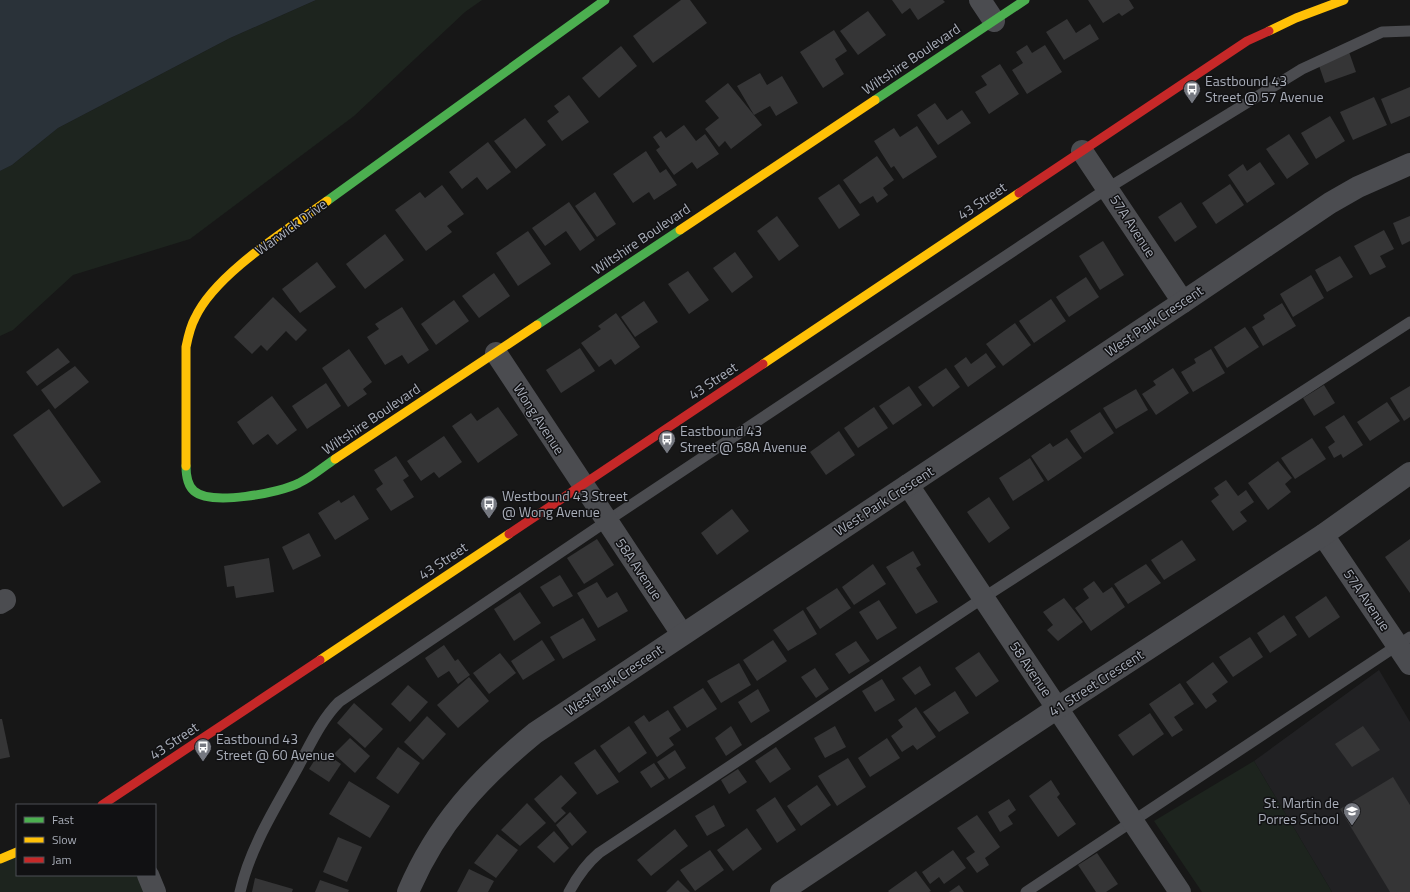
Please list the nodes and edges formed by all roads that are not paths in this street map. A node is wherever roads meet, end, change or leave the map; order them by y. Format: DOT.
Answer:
graph roads {
  1 [pos="605,0"];
  2 [pos="980,0"];
  3 [pos="1025,0"];
  4 [pos="1344,0"];
  5 [pos="994,21"];
  6 [pos="1410,31"];
  7 [pos="1082,151"];
  8 [pos="1410,164"];
  9 [pos="1108,188"];
  10 [pos="1183,302"];
  11 [pos="1410,322"];
  12 [pos="496,353"];
  13 [pos="1410,473"];
  14 [pos="583,485"];
  15 [pos="908,485"];
  16 [pos="269,493"];
  17 [pos="607,521"];
  18 [pos="1323,535"];
  19 [pos="983,598"];
  20 [pos="682,634"];
  21 [pos="1404,642"];
  22 [pos="1410,664"];
  23 [pos="1057,708"];
  24 [pos="105,804"];
  25 [pos="1133,821"];
  26 [pos="16,852"];
  27 [pos="0,859"];
  28 [pos="148,876"];
  29 [pos="154,892"];
  30 [pos="240,892"];
  31 [pos="408,892"];
  32 [pos="569,892"];
  33 [pos="780,892"];
  34 [pos="1026,892"];
  35 [pos="1180,892"];
  1 -- 16 [label="street, Warwick Drive"];
  2 -- 5 [label="street"];
  3 -- 5 [label="street, Wiltshire Boulevard"];
  4 -- 7 [label="street, 43 Street"];
  5 -- 12 [label="street, Wiltshire Boulevard"];
  6 -- 9 [label="lane"];
  7 -- 9 [label="street, 57A Avenue"];
  7 -- 14 [label="street, 43 Street"];
  8 -- 10 [label="street, West Park Crescent"];
  9 -- 10 [label="street, 57A Avenue"];
  9 -- 17 [label="lane"];
  10 -- 15 [label="street, West Park Crescent"];
  11 -- 19 [label="lane"];
  12 -- 14 [label="street, Wong Avenue"];
  12 -- 16 [label="street, Wiltshire Boulevard"];
  13 -- 18 [label="street, 41 Street Crescent"];
  14 -- 17 [label="street, 58A Avenue"];
  14 -- 24 [label="street, 43 Street"];
  15 -- 19 [label="street, 58 Avenue"];
  15 -- 20 [label="street, West Park Crescent"];
  17 -- 20 [label="street, 58A Avenue"];
  17 -- 30 [label="lane"];
  18 -- 21 [label="street, 57A Avenue"];
  18 -- 23 [label="street, 41 Street Crescent"];
  19 -- 23 [label="street, 58 Avenue"];
  19 -- 32 [label="lane"];
  20 -- 31 [label="street, West Park Crescent"];
  21 -- 22 [label="street, 57A Avenue"];
  21 -- 25 [label="lane"];
  23 -- 25 [label="street, 58 Avenue"];
  23 -- 33 [label="street, 41 Street Crescent"];
  25 -- 34 [label="lane"];
  25 -- 35 [label="street, 58 Avenue"];
  26 -- 27 [label="street"];
  28 -- 29 [label="street"];
}
